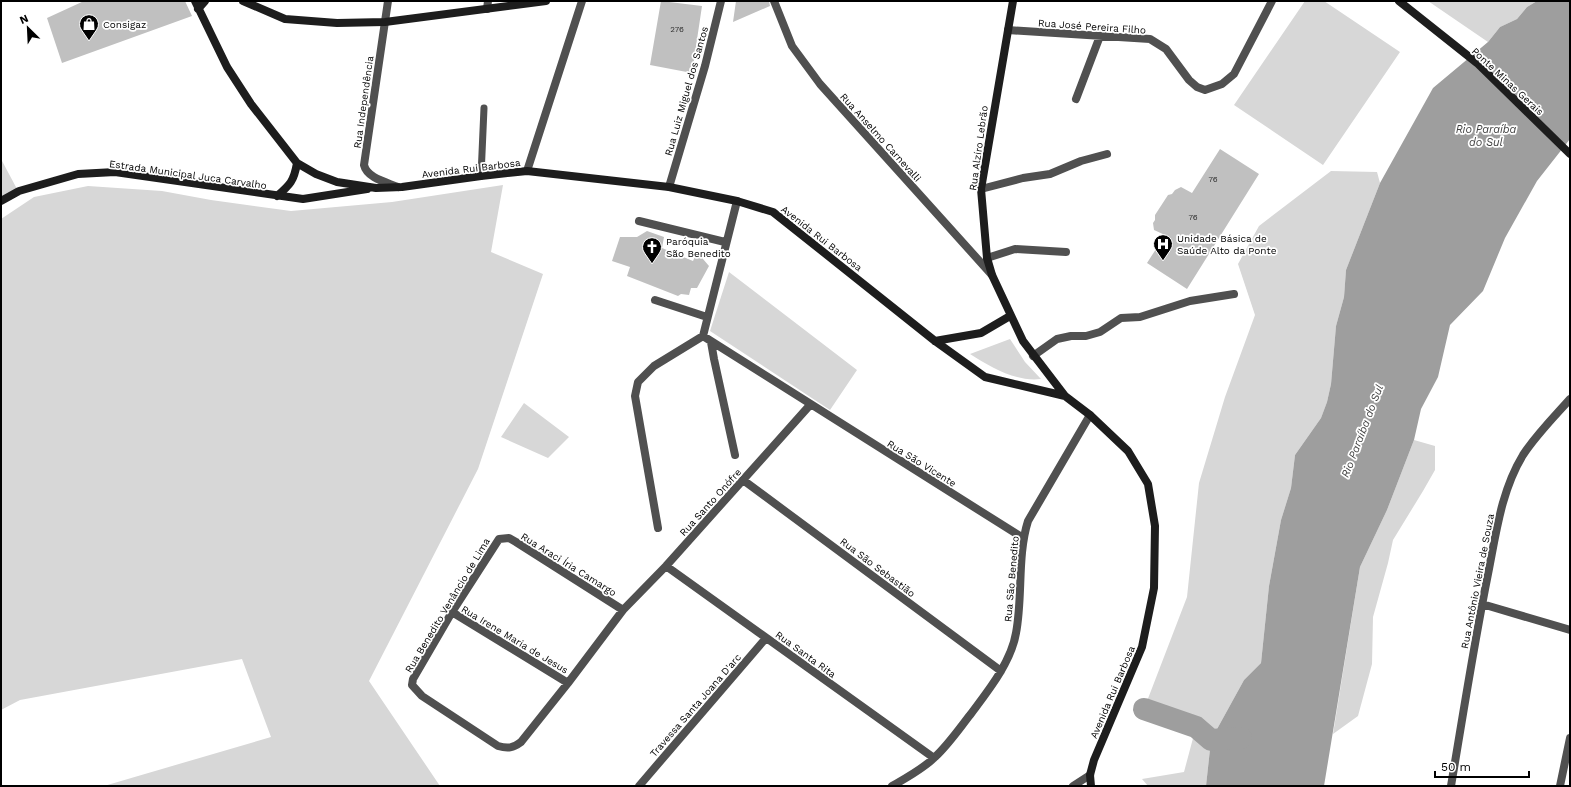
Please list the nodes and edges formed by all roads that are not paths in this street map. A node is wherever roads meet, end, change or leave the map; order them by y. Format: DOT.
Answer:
graph roads {
  1 [pos="205,1"];
  2 [pos="243,1"];
  3 [pos="388,1"];
  4 [pos="546,1"];
  5 [pos="582,1"];
  6 [pos="721,1"];
  7 [pos="774,1"];
  8 [pos="1013,1"];
  9 [pos="1272,1"];
  10 [pos="1399,1"];
  11 [pos="197,5"];
  12 [pos="488,5"];
  13 [pos="385,22"];
  14 [pos="1008,30"];
  15 [pos="1100,36"];
  16 [pos="1076,99"];
  17 [pos="484,108"];
  18 [pos="1107,154"];
  19 [pos="1570,154"];
  20 [pos="297,163"];
  21 [pos="527,171"];
  22 [pos="481,176"];
  23 [pos="398,187"];
  24 [pos="669,187"];
  25 [pos="376,188"];
  26 [pos="981,189"];
  27 [pos="277,196"];
  28 [pos="1,201"];
  29 [pos="737,201"];
  30 [pos="639,221"];
  31 [pos="725,242"];
  32 [pos="1066,252"];
  33 [pos="988,258"];
  34 [pos="992,275"];
  35 [pos="1234,294"];
  36 [pos="655,300"];
  37 [pos="1010,316"];
  38 [pos="708,317"];
  39 [pos="703,336"];
  40 [pos="935,341"];
  41 [pos="711,342"];
  42 [pos="1033,356"];
  43 [pos="1065,396"];
  44 [pos="1570,399"];
  45 [pos="810,405"];
  46 [pos="1090,414"];
  47 [pos="735,455"];
  48 [pos="743,480"];
  49 [pos="658,528"];
  50 [pos="503,538"];
  51 [pos="1023,538"];
  52 [pos="666,566"];
  53 [pos="1482,604"];
  54 [pos="623,610"];
  55 [pos="452,612"];
  56 [pos="1570,630"];
  57 [pos="766,638"];
  58 [pos="1001,671"];
  59 [pos="568,683"];
  60 [pos="412,685"];
  61 [pos="1570,738"];
  62 [pos="934,758"];
  63 [pos="1090,775"];
  64 [pos="639,786"];
  65 [pos="892,786"];
  66 [pos="1073,786"];
  67 [pos="1091,786"];
  68 [pos="1451,786"];
  69 [pos="1560,786"];
  1 -- 11 [label="main road"];
  2 -- 13 [label="main road"];
  3 -- 13 [label="street, Rua Independência"];
  4 -- 12 [label="main road"];
  5 -- 21 [label="street"];
  6 -- 24 [label="street, Rua Luiz Miguel dos Santos"];
  7 -- 34 [label="street, Rua Anselmo Carnevalli"];
  8 -- 14 [label="main road, Rua Alzíro Lebrão"];
  9 -- 15 [label="street, Rua José Pereira Filho"];
  10 -- 19 [label="main road, Ponte Minas Gerais"];
  11 -- 20 [label="main road, Avenida Rui Barbosa"];
  12 -- 13 [label="main road"];
  13 -- 23 [label="street, Rua Independência"];
  14 -- 15 [label="street, Rua José Pereira Filho"];
  14 -- 26 [label="main road, Rua Alzíro Lebrão"];
  15 -- 16 [label="street"];
  17 -- 22 [label="lane"];
  18 -- 26 [label="street"];
  20 -- 25 [label="main road, Avenida Rui Barbosa"];
  20 -- 27 [label="main road"];
  21 -- 22 [label="main road, Avenida Rui Barbosa"];
  21 -- 24 [label="main road, Avenida Rui Barbosa"];
  22 -- 23 [label="main road, Avenida Rui Barbosa"];
  23 -- 25 [label="main road, Avenida Rui Barbosa"];
  24 -- 29 [label="main road, Avenida Rui Barbosa"];
  25 -- 27 [label="main road, Estrada Municipal Juca Carvalho"];
  26 -- 33 [label="main road, Rua Alzíro Lebrão"];
  27 -- 28 [label="main road, Estrada Municipal Juca Carvalho"];
  29 -- 31 [label="street"];
  29 -- 40 [label="main road, Avenida Rui Barbosa"];
  30 -- 31 [label="street"];
  31 -- 38 [label="street"];
  32 -- 33 [label="street"];
  33 -- 34 [label="main road, Rua Alzíro Lebrão"];
  34 -- 37 [label="main road, Rua Alzíro Lebrão"];
  35 -- 42 [label="street"];
  36 -- 38 [label="street"];
  37 -- 40 [label="main road"];
  37 -- 42 [label="main road, Rua Alzíro Lebrão"];
  38 -- 39 [label="street"];
  39 -- 41 [label="street, Rua São Vicente"];
  39 -- 49 [label="street"];
  40 -- 43 [label="main road, Avenida Rui Barbosa"];
  41 -- 45 [label="street, Rua São Vicente"];
  41 -- 47 [label="street"];
  42 -- 43 [label="main road, Rua Alzíro Lebrão"];
  43 -- 46 [label="main road, Avenida Rui Barbosa"];
  44 -- 53 [label="street, Rua Antônio Vieira de Souza"];
  45 -- 48 [label="street, Rua Santo Onófre"];
  45 -- 51 [label="street, Rua São Vicente"];
  46 -- 51 [label="street, Rua São Benedito"];
  46 -- 63 [label="main road, Avenida Rui Barbosa"];
  48 -- 52 [label="street, Rua Santo Onófre"];
  48 -- 58 [label="street, Rua São Sebastião"];
  50 -- 54 [label="street, Rua Araci Íria Camargo"];
  50 -- 55 [label="street, Rua Benedito Venâncio de Lima"];
  51 -- 58 [label="street, Rua São Benedito"];
  52 -- 54 [label="street, Rua Santo Onófre"];
  52 -- 57 [label="street, Rua Santa Rita"];
  53 -- 56 [label="street"];
  53 -- 68 [label="street, Rua Antônio Vieira de Souza"];
  54 -- 59 [label="street, Rua Santo Onófre"];
  55 -- 59 [label="street, Rua Irene Maria de Jesus"];
  55 -- 60 [label="street, Rua Benedito Venâncio de Lima"];
  57 -- 62 [label="street, Rua Santa Rita"];
  57 -- 64 [label="street, Travessa Santa Joana D'arc"];
  58 -- 62 [label="street, Rua São Benedito"];
  59 -- 60 [label="street, Rua Santo Onófre"];
  61 -- 69 [label="street"];
  62 -- 65 [label="street, Rua São Benedito"];
  63 -- 66 [label="street"];
  63 -- 67 [label="main road, Avenida Rui Barbosa"];
}
